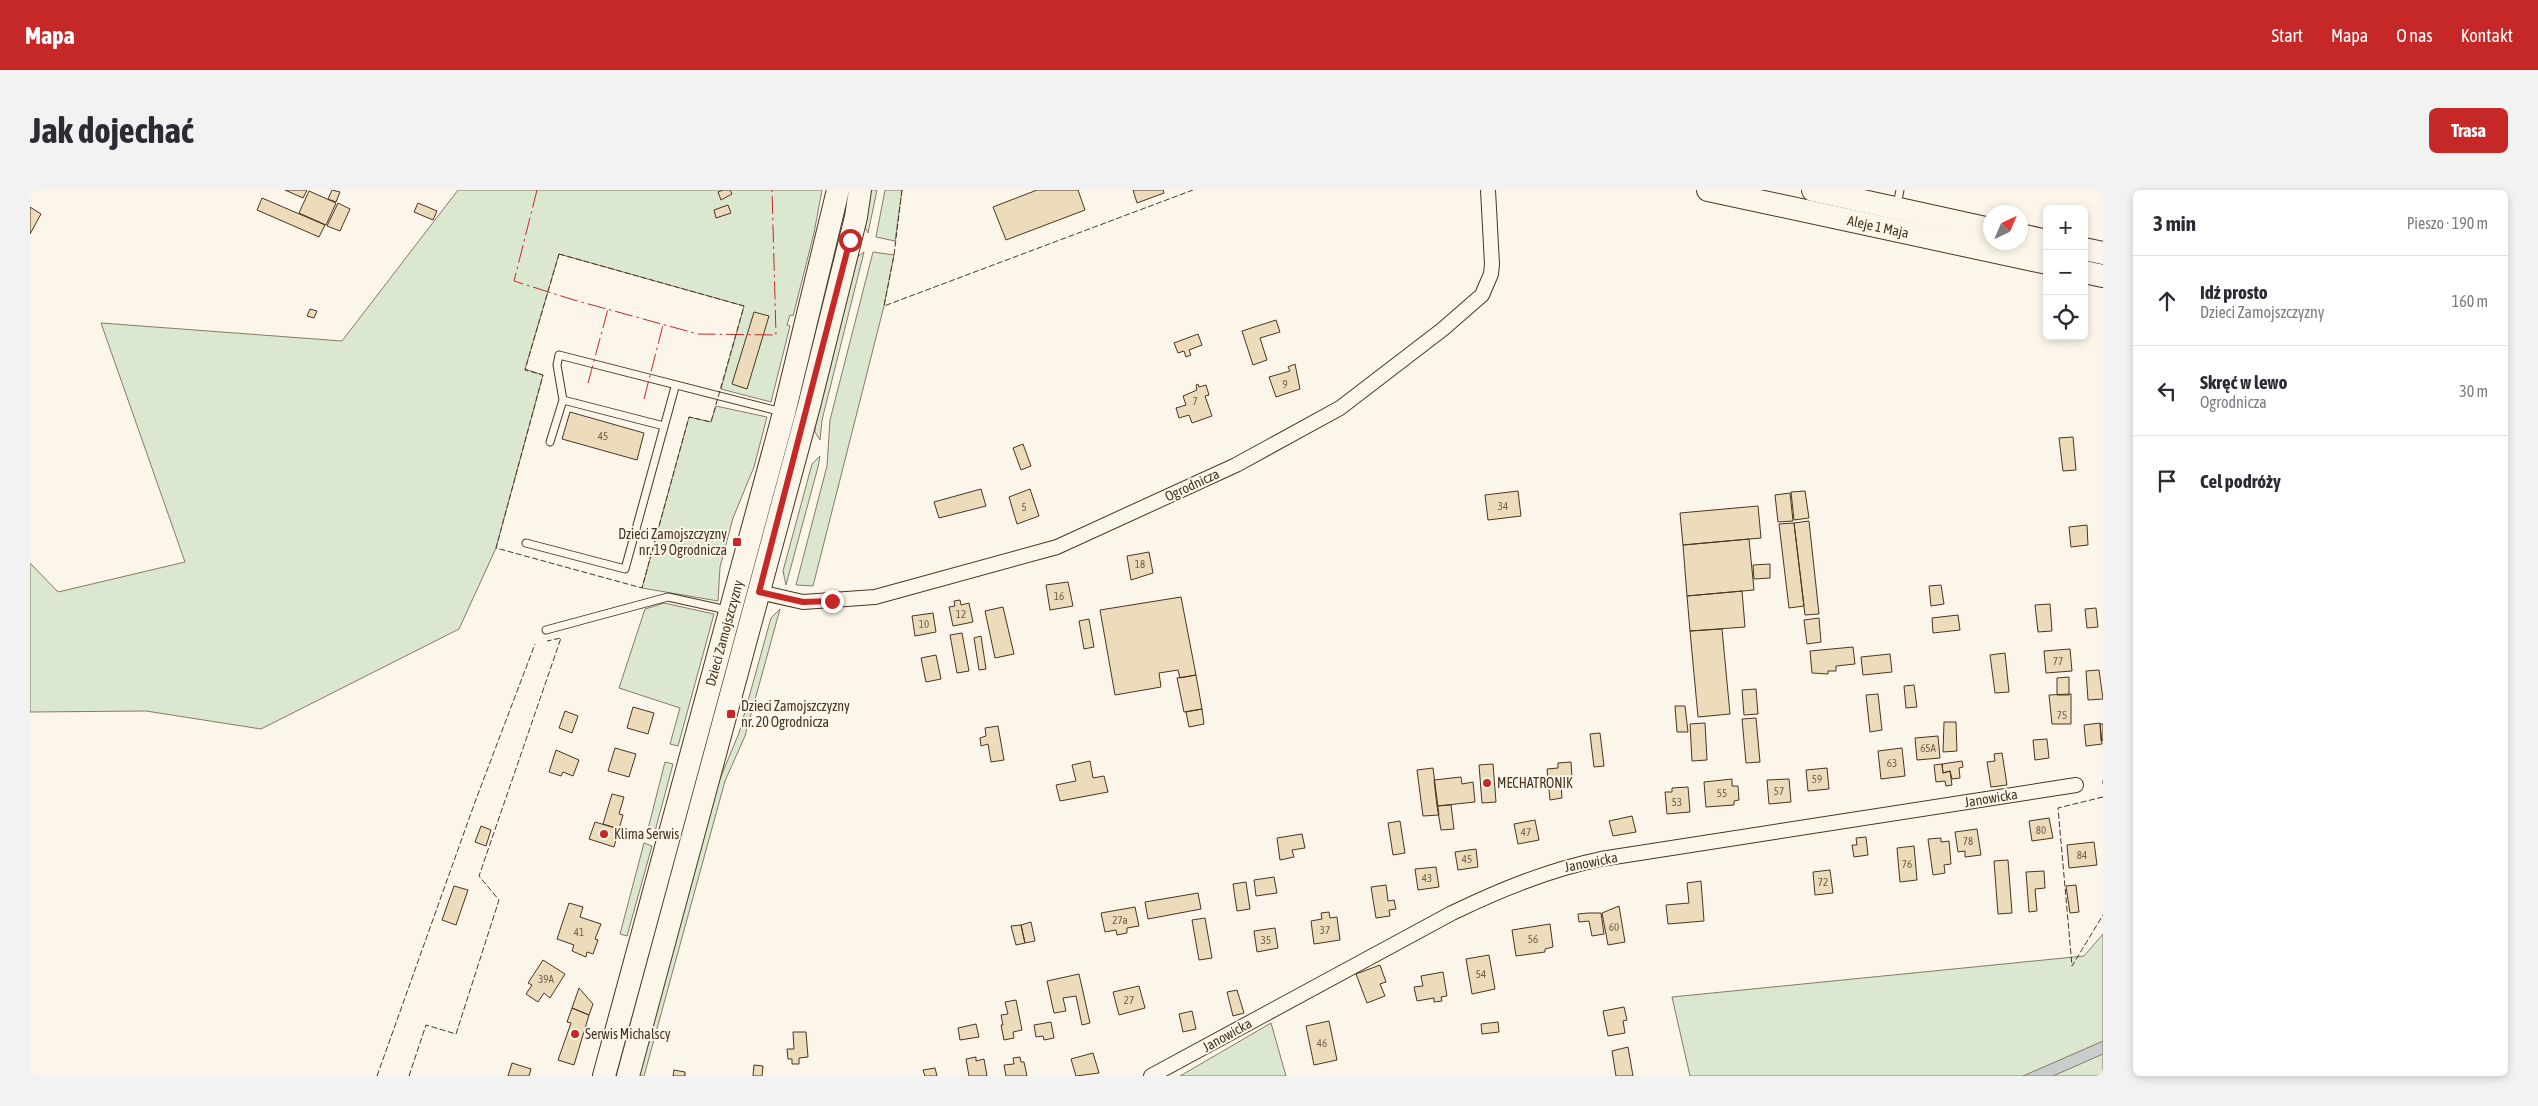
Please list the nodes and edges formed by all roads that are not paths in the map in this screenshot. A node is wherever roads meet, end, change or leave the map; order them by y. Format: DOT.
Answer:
graph roads {
  1 [pos="838,190"];
  2 [pos="860,190"];
  3 [pos="1488,190"];
  4 [pos="1708,190"];
  5 [pos="1813,190"];
  6 [pos="1896,213"];
  7 [pos="1983,228"];
  8 [pos="2028,237"];
  9 [pos="2043,240"];
  10 [pos="2088,250"];
  11 [pos="2103,253"];
  12 [pos="2043,263"];
  13 [pos="2088,273"];
  14 [pos="2103,276"];
  15 [pos="675,387"];
  16 [pos="563,400"];
  17 [pos="784,413"];
  18 [pos="664,426"];
  19 [pos="550,442"];
  20 [pos="526,543"];
  21 [pos="759,592"];
  22 [pos="730,611"];
  23 [pos="546,630"];
  24 [pos="2076,784"];
  25 [pos="604,1076"];
  26 [pos="628,1076"];
  27 [pos="1151,1076"];
  1 -- 17 [label="main road, Dzieci Zamojszczyzny"];
  2 -- 21 [label="main road, Dzieci Zamojszczyzny"];
  3 -- 21 [label="street, Ogrodnicza"];
  4 -- 6 [label="main road, Aleje 1 Maja"];
  5 -- 6 [label="main road, Aleje 1 Maja"];
  6 -- 7 [label="main road, Aleje 1 Maja"];
  6 -- 12 [label="main road, Aleje 1 Maja"];
  8 -- 9 [label="main road"];
  10 -- 11 [label="main road"];
  13 -- 14 [label="main road"];
  15 -- 16 [label="lane"];
  15 -- 17 [label="lane"];
  15 -- 18 [label="lane"];
  16 -- 18 [label="lane"];
  16 -- 19 [label="lane"];
  17 -- 22 [label="main road, Dzieci Zamojszczyzny"];
  18 -- 20 [label="lane"];
  21 -- 26 [label="main road, Dzieci Zamojszczyzny"];
  22 -- 23 [label="lane"];
  22 -- 25 [label="main road, Dzieci Zamojszczyzny"];
  24 -- 27 [label="street, Janowicka"];
}
